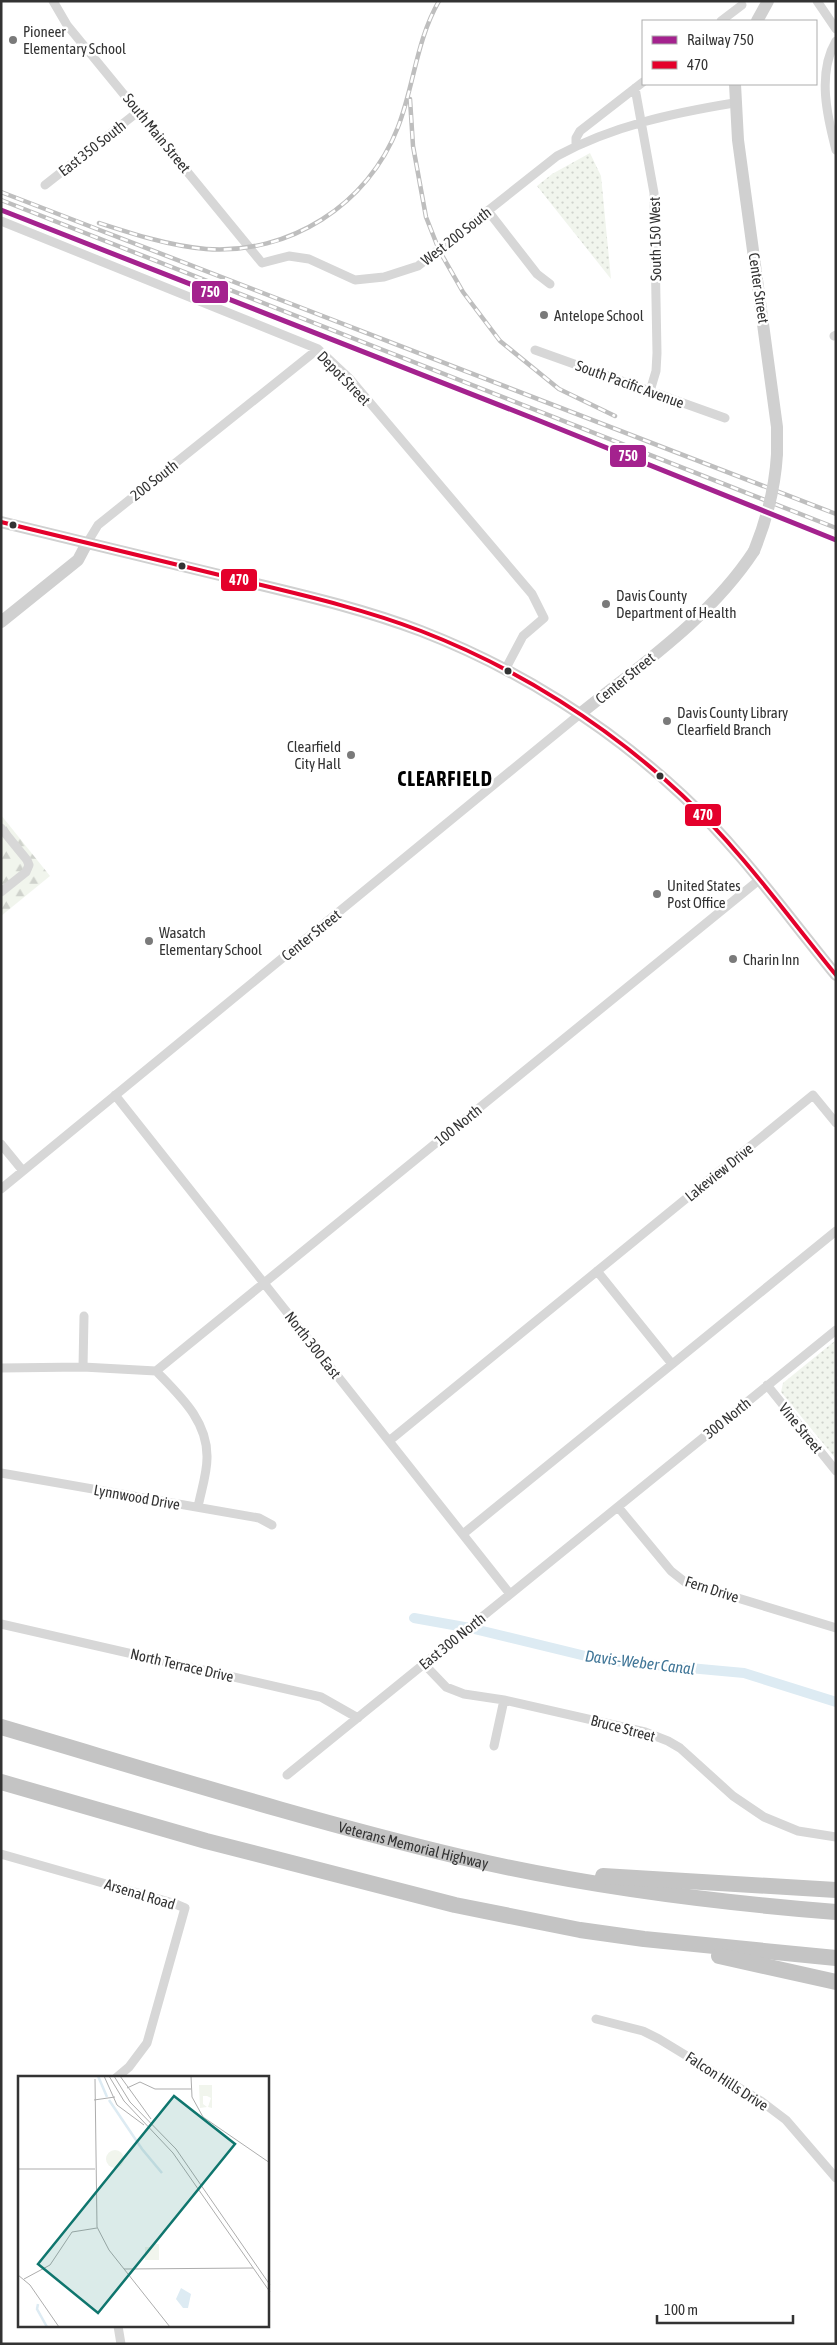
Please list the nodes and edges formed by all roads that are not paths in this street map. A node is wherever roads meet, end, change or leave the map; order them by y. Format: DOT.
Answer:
graph roads {
  1 [pos="53,1"];
  2 [pos="768,1"];
  3 [pos="817,1"];
  4 [pos="742,5"];
  5 [pos="721,20"];
  6 [pos="758,20"];
  7 [pos="836,29"];
  8 [pos="836,41"];
  9 [pos="642,83"];
  10 [pos="735,85"];
  11 [pos="635,88"];
  12 [pos="734,103"];
  13 [pos="139,111"];
  14 [pos="642,121"];
  15 [pos="576,146"];
  16 [pos="836,150"];
  17 [pos="45,185"];
  18 [pos="488,211"];
  19 [pos="1,221"];
  20 [pos="262,263"];
  21 [pos="550,284"];
  22 [pos="318,349"];
  23 [pos="535,350"];
  24 [pos="650,391"];
  25 [pos="725,418"];
  26 [pos="1,522"];
  27 [pos="88,543"];
  28 [pos="1,622"];
  29 [pos="505,670"];
  30 [pos="580,714"];
  31 [pos="1,828"];
  32 [pos="760,880"];
  33 [pos="1,892"];
  34 [pos="836,975"];
  35 [pos="115,1095"];
  36 [pos="836,1123"];
  37 [pos="1,1144"];
  38 [pos="23,1171"];
  39 [pos="1,1189"];
  40 [pos="836,1231"];
  41 [pos="597,1271"];
  42 [pos="264,1283"];
  43 [pos="84,1316"];
  44 [pos="836,1330"];
  45 [pos="672,1364"];
  46 [pos="83,1367"];
  47 [pos="1,1368"];
  48 [pos="156,1371"];
  49 [pos="767,1385"];
  50 [pos="389,1441"];
  51 [pos="836,1471"];
  52 [pos="1,1473"];
  53 [pos="198,1507"];
  54 [pos="618,1507"];
  55 [pos="272,1525"];
  56 [pos="463,1534"];
  57 [pos="510,1594"];
  58 [pos="1,1624"];
  59 [pos="836,1628"];
  60 [pos="424,1664"];
  61 [pos="504,1700"];
  62 [pos="358,1718"];
  63 [pos="1,1727"];
  64 [pos="494,1746"];
  65 [pos="287,1775"];
  66 [pos="1,1782"];
  67 [pos="836,1837"];
  68 [pos="1,1854"];
  69 [pos="531,1871"];
  70 [pos="836,1890"];
  71 [pos="836,1912"];
  72 [pos="644,1940"];
  73 [pos="836,1958"];
  74 [pos="836,1982"];
  75 [pos="596,2019"];
  76 [pos="118,2076"];
  77 [pos="836,2178"];
  78 [pos="118,2328"];
  79 [pos="121,2344"];
  1 -- 13 [label="street, South Main Street"];
  2 -- 6 [label="main road"];
  3 -- 7 [label="street"];
  4 -- 5 [label="street"];
  8 -- 16 [label="street"];
  9 -- 11 [label="street"];
  10 -- 12 [label="main road, Center Street"];
  11 -- 14 [label="street, South 150 West"];
  11 -- 15 [label="street"];
  12 -- 14 [label="street, West 200 South"];
  12 -- 30 [label="main road, Center Street, bridge"];
  13 -- 17 [label="street, East 350 South"];
  13 -- 20 [label="street, South Main Street"];
  14 -- 15 [label="street, West 200 South"];
  14 -- 24 [label="street, South 150 West"];
  15 -- 18 [label="street, West 200 South"];
  18 -- 20 [label="street, West 200 South"];
  18 -- 21 [label="street"];
  19 -- 22 [label="street, Depot Street"];
  22 -- 27 [label="street, 200 South"];
  22 -- 29 [label="street, Depot Street"];
  23 -- 24 [label="street, South Pacific Avenue"];
  24 -- 25 [label="street, South Pacific Avenue"];
  26 -- 27 [label="main road"];
  27 -- 28 [label="main road, 200 South"];
  27 -- 29 [label="main road"];
  29 -- 30 [label="main road"];
  30 -- 32 [label="main road"];
  30 -- 35 [label="street, Center Street"];
  31 -- 33 [label="street"];
  32 -- 34 [label="main road"];
  32 -- 42 [label="street, 100 North"];
  35 -- 38 [label="street, Center Street"];
  35 -- 42 [label="street, North 300 East"];
  36 -- 41 [label="street, Lakeview Drive"];
  37 -- 38 [label="street"];
  38 -- 39 [label="street, Center Street"];
  40 -- 45 [label="street"];
  41 -- 45 [label="street"];
  41 -- 50 [label="street, Lakeview Drive"];
  42 -- 48 [label="street, 100 North"];
  42 -- 50 [label="street, North 300 East"];
  43 -- 46 [label="street"];
  44 -- 49 [label="street, 300 North"];
  45 -- 56 [label="street"];
  46 -- 47 [label="street"];
  46 -- 48 [label="street"];
  48 -- 53 [label="street"];
  49 -- 51 [label="street, Vine Street"];
  49 -- 54 [label="street, 300 North"];
  50 -- 56 [label="street, North 300 East"];
  52 -- 53 [label="street, Lynnwood Drive"];
  53 -- 55 [label="street, Lynnwood Drive"];
  54 -- 57 [label="street, East 300 North"];
  54 -- 59 [label="street, Fern Drive"];
  56 -- 57 [label="street, North 300 East"];
  57 -- 60 [label="street, East 300 North"];
  58 -- 62 [label="street, North Terrace Drive"];
  60 -- 61 [label="street, Bruce Street"];
  60 -- 62 [label="street, East 300 North"];
  61 -- 64 [label="street"];
  61 -- 67 [label="street, Bruce Street"];
  62 -- 65 [label="street, East 300 North"];
  63 -- 69 [label="highway, Veterans Memorial Highway"];
  66 -- 72 [label="highway"];
  68 -- 76 [label="street, Arsenal Road"];
  69 -- 70 [label="highway"];
  69 -- 71 [label="highway, Veterans Memorial Highway"];
  72 -- 73 [label="highway"];
  72 -- 74 [label="highway"];
  75 -- 77 [label="street, Falcon Hills Drive"];
  78 -- 79 [label="street"];
}
